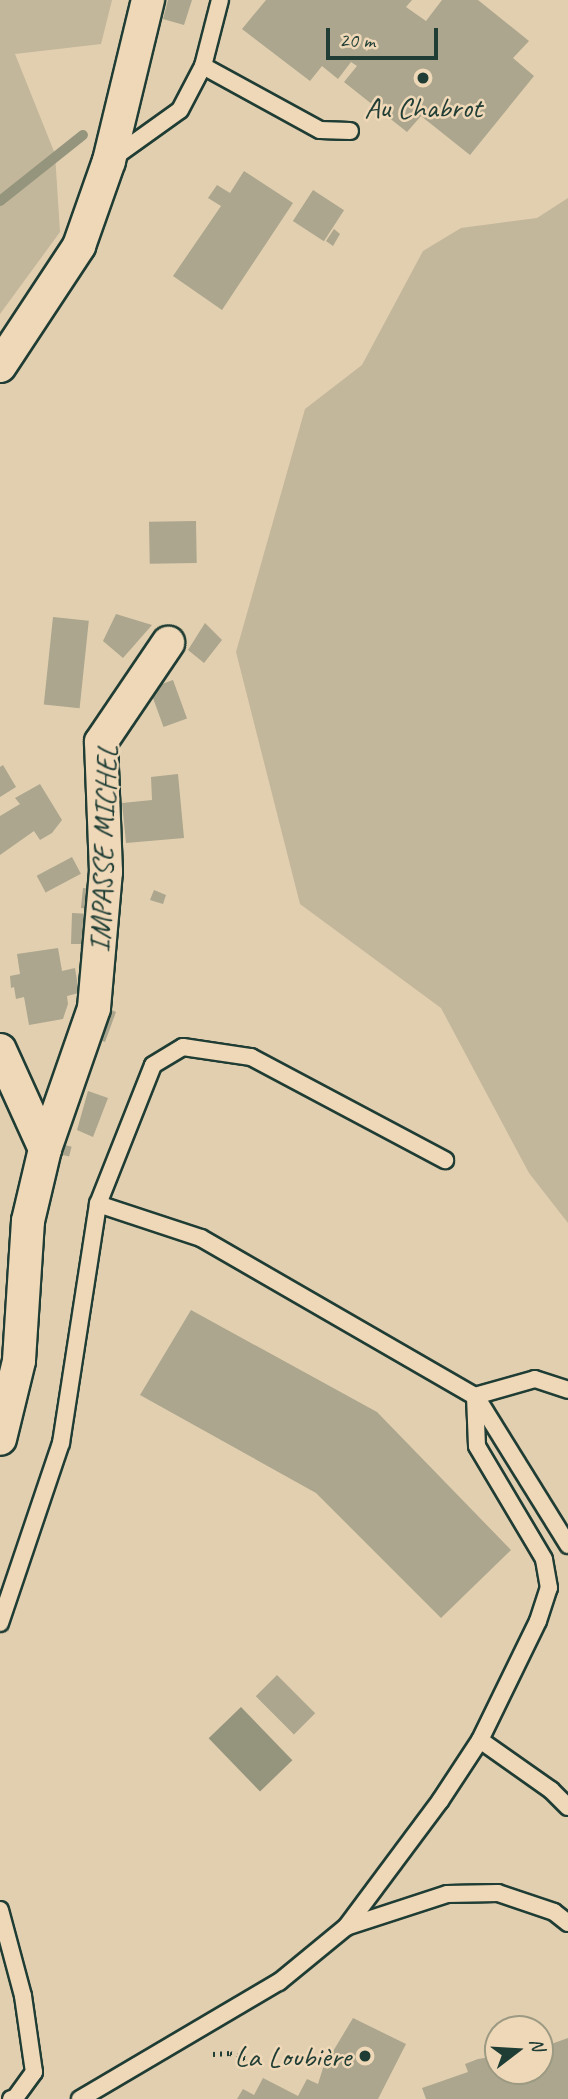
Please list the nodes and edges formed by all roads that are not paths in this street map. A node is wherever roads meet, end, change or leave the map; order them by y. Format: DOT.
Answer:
graph roads {
  1 [pos="148,0"];
  2 [pos="220,0"];
  3 [pos="203,66"];
  4 [pos="350,131"];
  5 [pos="109,161"];
  6 [pos="0,366"];
  7 [pos="168,643"];
  8 [pos="0,1050"];
  9 [pos="45,1150"];
  10 [pos="445,1160"];
  11 [pos="98,1204"];
  12 [pos="568,1390"];
  13 [pos="475,1396"];
  14 [pos="0,1439"];
  15 [pos="568,1545"];
  16 [pos="0,1623"];
  17 [pos="480,1740"];
  18 [pos="568,1807"];
  19 [pos="0,1910"];
  20 [pos="568,1923"];
  21 [pos="346,1927"];
  22 [pos="11,2099"];
  23 [pos="80,2099"];
  1 -- 5 [label="street"];
  2 -- 3 [label="lane"];
  3 -- 4 [label="lane"];
  3 -- 5 [label="lane"];
  5 -- 6 [label="street"];
  7 -- 9 [label="street, IMPASSE MICHEL"];
  8 -- 9 [label="street"];
  9 -- 14 [label="street, IMPASSE MICHEL"];
  10 -- 11 [label="lane"];
  11 -- 13 [label="lane"];
  11 -- 16 [label="lane"];
  12 -- 13 [label="lane"];
  13 -- 15 [label="lane"];
  13 -- 17 [label="lane"];
  17 -- 18 [label="lane"];
  17 -- 21 [label="lane"];
  19 -- 22 [label="lane"];
  20 -- 21 [label="lane"];
  21 -- 23 [label="lane"];
}
